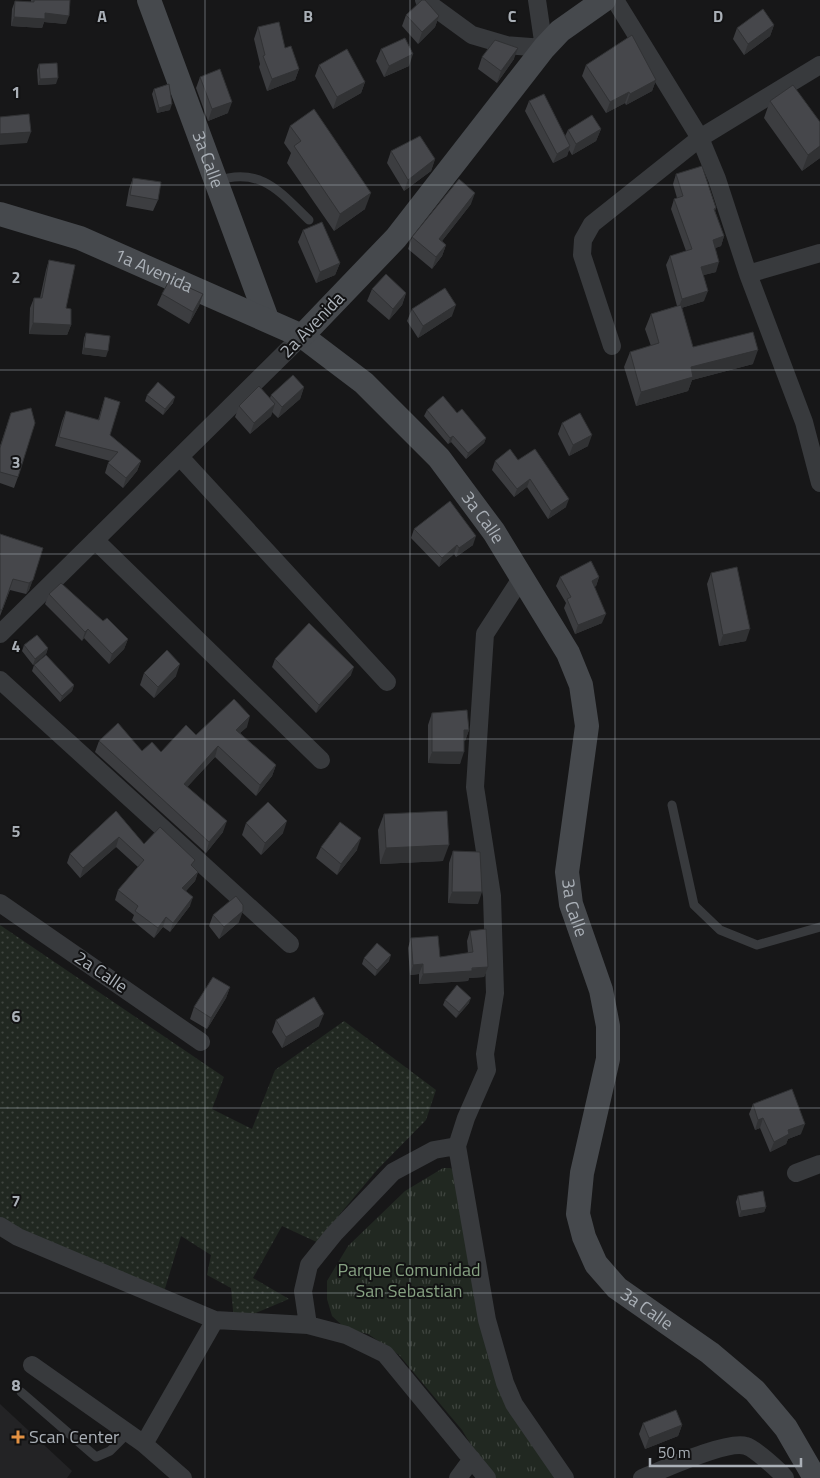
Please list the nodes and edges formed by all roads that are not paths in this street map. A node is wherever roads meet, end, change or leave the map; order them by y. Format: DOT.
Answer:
graph roads {
  1 [pos="149,0"];
  2 [pos="424,0"];
  3 [pos="536,0"];
  4 [pos="604,0"];
  5 [pos="615,0"];
  6 [pos="544,48"];
  7 [pos="820,65"];
  8 [pos="700,138"];
  9 [pos="216,181"];
  10 [pos="0,214"];
  11 [pos="309,220"];
  12 [pos="820,253"];
  13 [pos="748,274"];
  14 [pos="267,319"];
  15 [pos="302,336"];
  16 [pos="612,346"];
  17 [pos="180,457"];
  18 [pos="820,483"];
  19 [pos="95,540"];
  20 [pos="522,577"];
  21 [pos="0,634"];
  22 [pos="0,680"];
  23 [pos="387,682"];
  24 [pos="320,760"];
  25 [pos="672,804"];
  26 [pos="0,903"];
  27 [pos="820,927"];
  28 [pos="290,944"];
  29 [pos="201,1042"];
  30 [pos="457,1146"];
  31 [pos="820,1164"];
  32 [pos="796,1173"];
  33 [pos="0,1226"];
  34 [pos="215,1320"];
  35 [pos="308,1325"];
  36 [pos="32,1365"];
  37 [pos="21,1392"];
  38 [pos="128,1433"];
  39 [pos="144,1444"];
  40 [pos="472,1459"];
  41 [pos="183,1478"];
  42 [pos="458,1478"];
  43 [pos="487,1478"];
  44 [pos="565,1478"];
  45 [pos="642,1478"];
  46 [pos="785,1478"];
  47 [pos="815,1478"];
  1 -- 9 [label="street, 3a Calle"];
  2 -- 6 [label="street"];
  3 -- 6 [label="street"];
  4 -- 6 [label="street, 2a Avenida"];
  5 -- 8 [label="street"];
  6 -- 15 [label="street, 2a Avenida"];
  7 -- 8 [label="street"];
  8 -- 13 [label="street"];
  8 -- 16 [label="street"];
  9 -- 11 [label="lane"];
  9 -- 14 [label="street, 3a Calle"];
  10 -- 14 [label="street, 1a Avenida"];
  12 -- 13 [label="street"];
  13 -- 18 [label="street"];
  14 -- 15 [label="street, 1a Avenida"];
  15 -- 17 [label="street, 2a Avenida"];
  15 -- 20 [label="street, 3a Calle"];
  17 -- 19 [label="street, 2a Avenida"];
  17 -- 23 [label="street"];
  19 -- 21 [label="street, 2a Avenida"];
  19 -- 24 [label="street"];
  20 -- 30 [label="street"];
  20 -- 47 [label="street, 3a Calle"];
  22 -- 28 [label="street"];
  25 -- 27 [label="lane"];
  26 -- 29 [label="street, 2a Calle"];
  30 -- 35 [label="street"];
  30 -- 44 [label="street"];
  31 -- 32 [label="street"];
  33 -- 34 [label="street"];
  34 -- 35 [label="street"];
  34 -- 39 [label="street"];
  35 -- 40 [label="street"];
  36 -- 38 [label="street"];
  37 -- 38 [label="lane"];
  38 -- 39 [label="street"];
  39 -- 41 [label="street"];
  40 -- 42 [label="street"];
  40 -- 43 [label="street"];
  45 -- 46 [label="street"];
}
